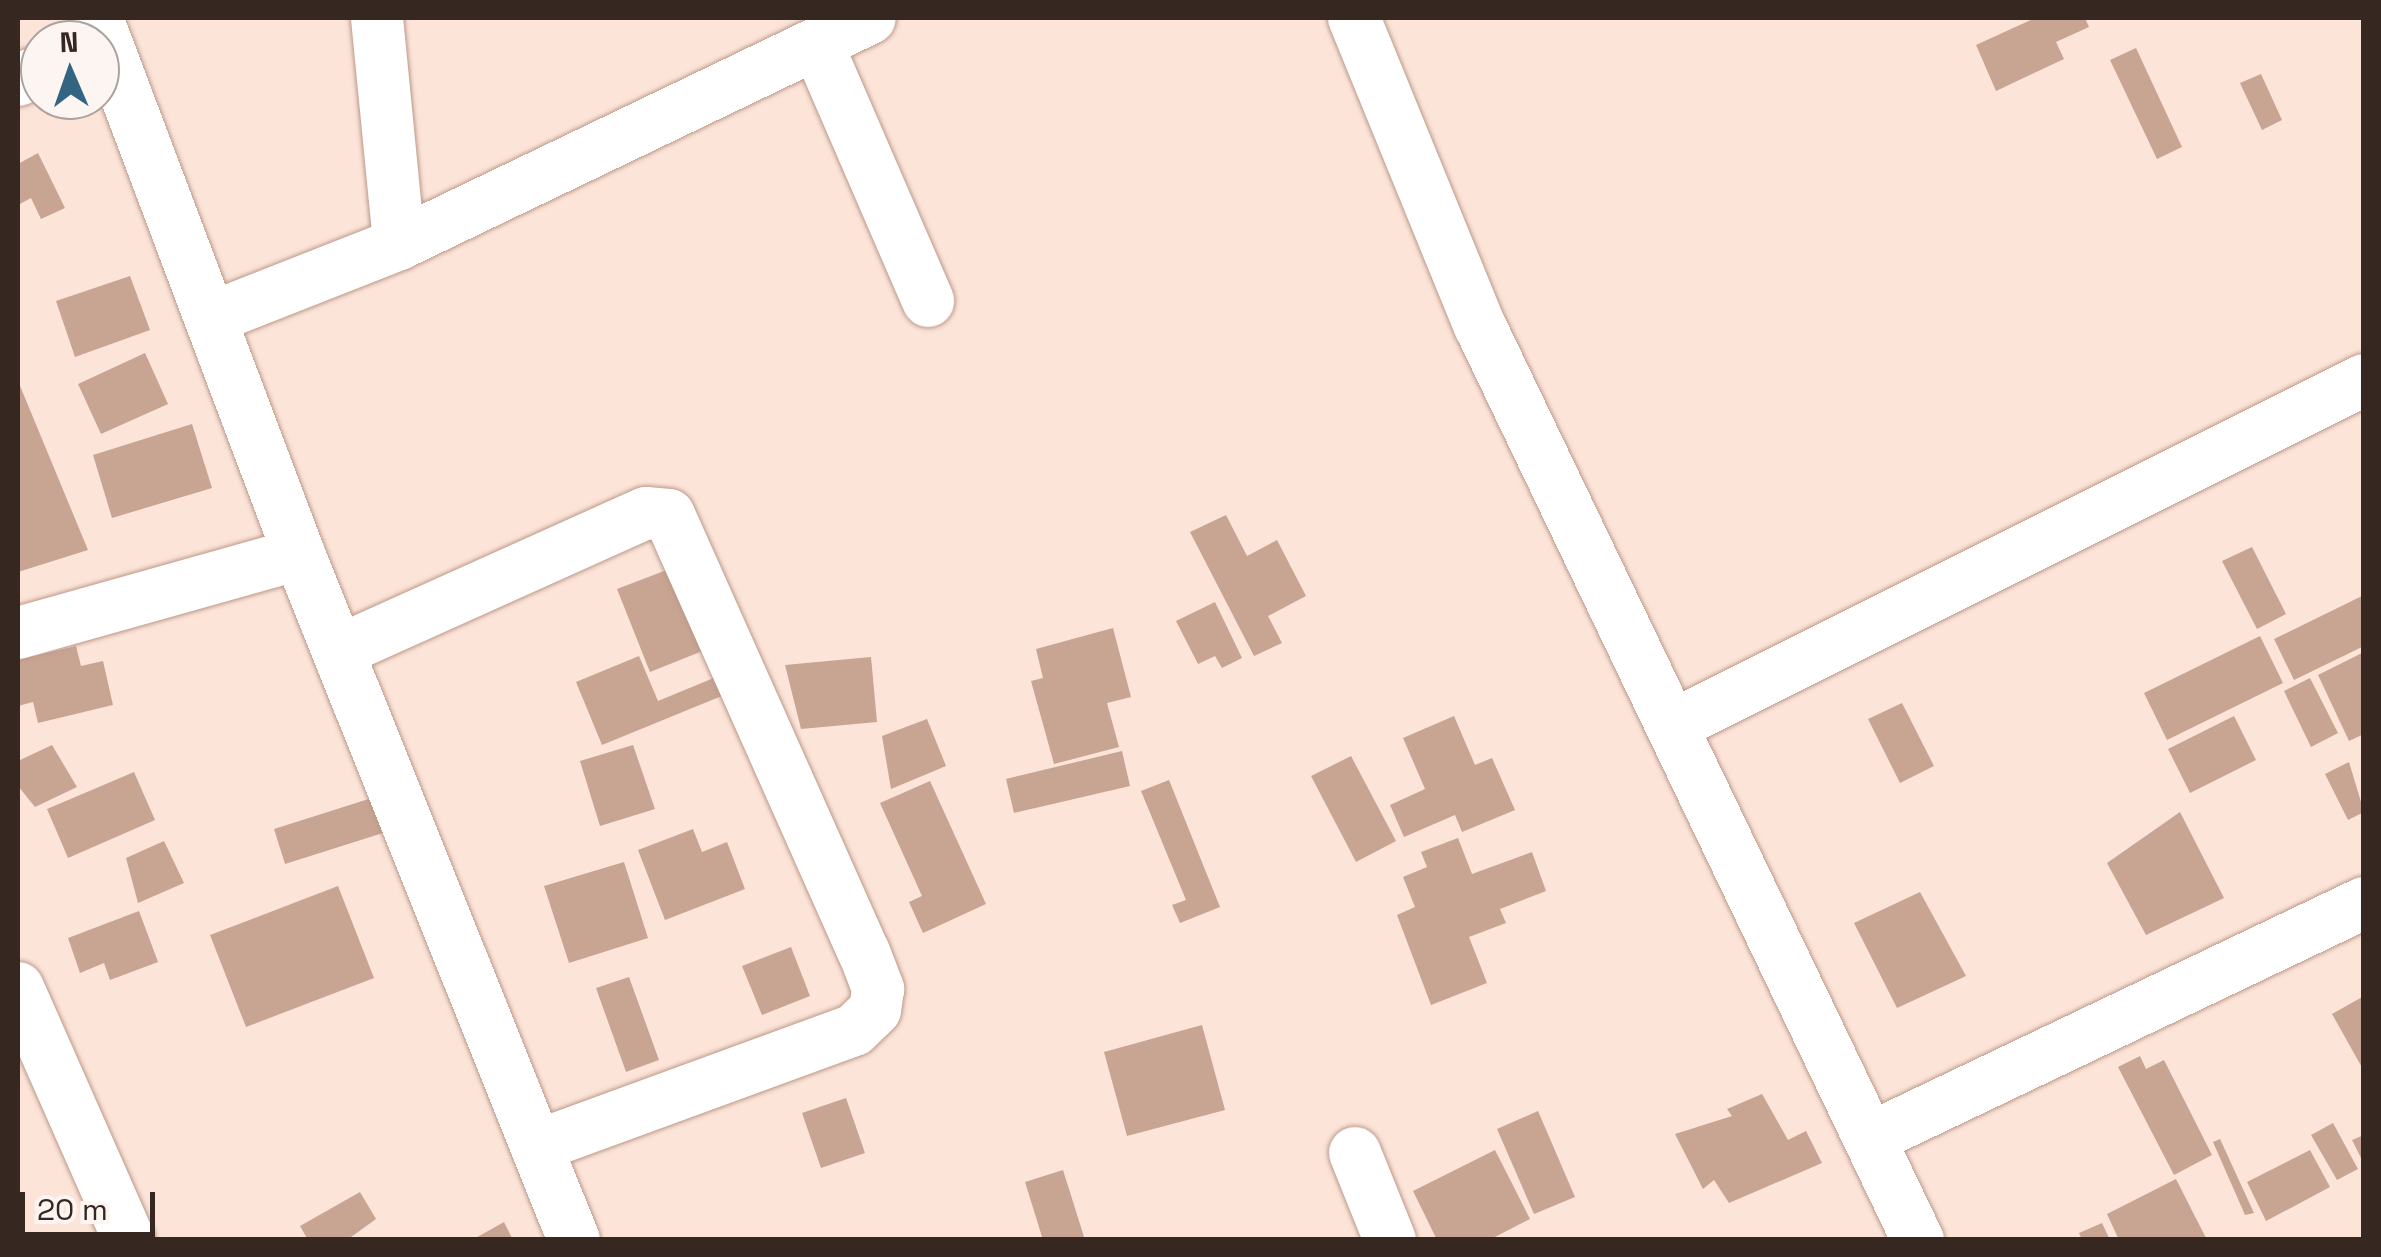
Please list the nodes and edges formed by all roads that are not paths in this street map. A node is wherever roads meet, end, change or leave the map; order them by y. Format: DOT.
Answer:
graph roads {
  1 [pos="377,18"];
  2 [pos="870,18"];
  3 [pos="1354,18"];
  4 [pos="816,44"];
  5 [pos="120,88"];
  6 [pos="399,244"];
  7 [pos="928,301"];
  8 [pos="211,318"];
  9 [pos="2364,380"];
  10 [pos="299,554"];
  11 [pos="18,634"];
  12 [pos="341,650"];
  13 [pos="1674,725"];
  14 [pos="2364,902"];
  15 [pos="18,988"];
  16 [pos="1873,1137"];
  17 [pos="537,1146"];
  18 [pos="1356,1153"];
  19 [pos="129,1240"];
  20 [pos="574,1240"];
  21 [pos="1390,1240"];
  22 [pos="1918,1240"];
  1 -- 6 [label="street"];
  2 -- 4 [label="street"];
  3 -- 13 [label="street"];
  4 -- 6 [label="street"];
  4 -- 7 [label="street"];
  5 -- 8 [label="street"];
  6 -- 8 [label="street"];
  8 -- 10 [label="street"];
  9 -- 13 [label="street"];
  10 -- 11 [label="street"];
  10 -- 12 [label="street"];
  12 -- 17 [label="street"];
  12 -- 17 [label="street"];
  13 -- 16 [label="street"];
  14 -- 16 [label="street"];
  15 -- 19 [label="street"];
  16 -- 22 [label="street"];
  17 -- 20 [label="street"];
  18 -- 21 [label="street"];
}
